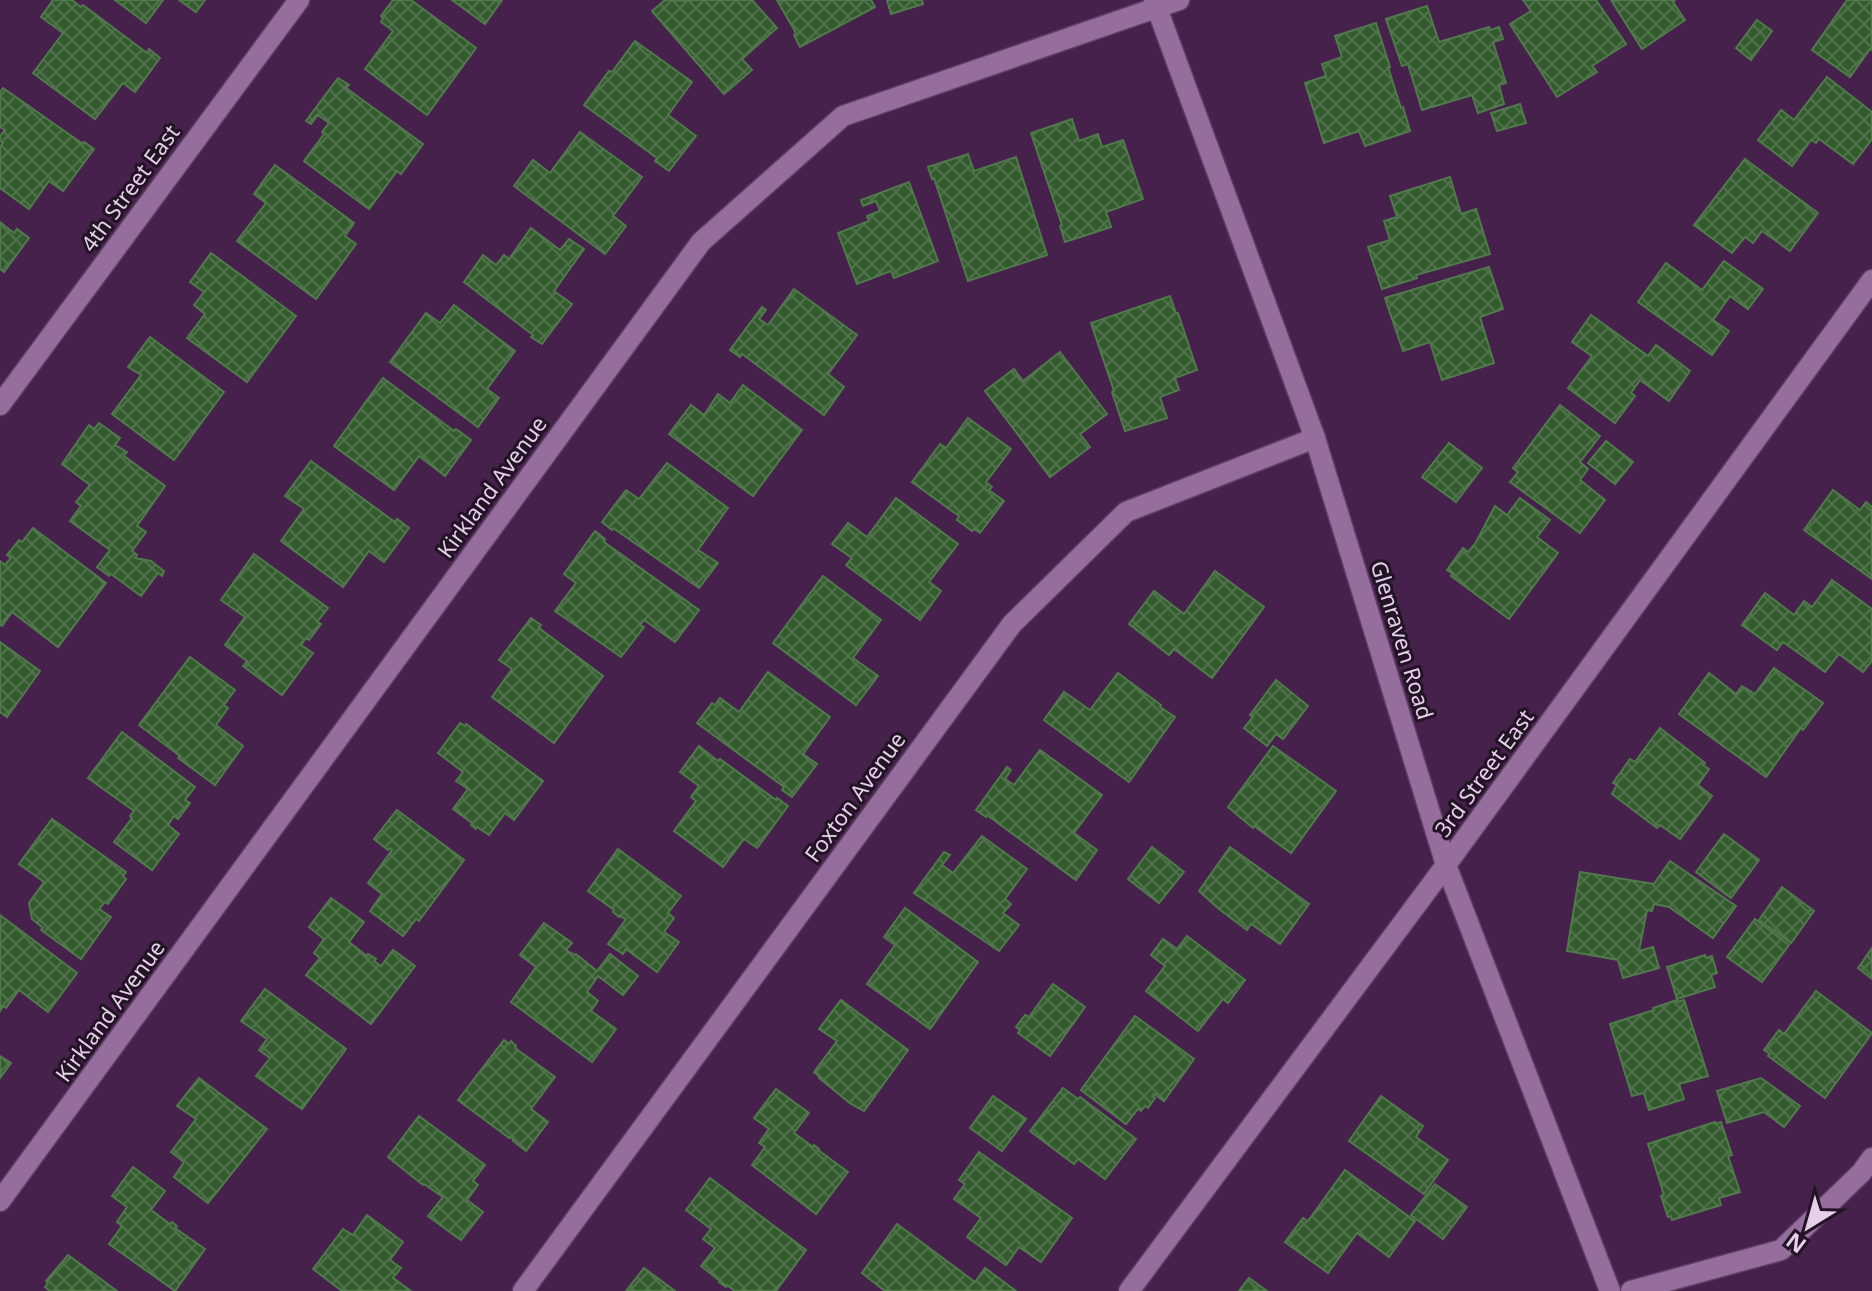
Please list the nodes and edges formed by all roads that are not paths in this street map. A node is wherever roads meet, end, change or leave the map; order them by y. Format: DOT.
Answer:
graph roads {
  1 [pos="299,0"];
  2 [pos="1179,0"];
  3 [pos="1155,4"];
  4 [pos="1872,280"];
  5 [pos="0,405"];
  6 [pos="1315,438"];
  7 [pos="1446,865"];
  8 [pos="1872,1158"];
  9 [pos="0,1201"];
  10 [pos="523,1291"];
  11 [pos="1129,1291"];
  12 [pos="1610,1291"];
  13 [pos="1631,1291"];
  1 -- 5 [label="street, 4th Street East"];
  2 -- 3 [label="street, Kirkland Avenue"];
  3 -- 6 [label="street, Glenraven Road"];
  3 -- 9 [label="street, Kirkland Avenue"];
  4 -- 7 [label="street, 3rd Street East"];
  6 -- 7 [label="street, Glenraven Road"];
  6 -- 10 [label="street, Foxton Avenue"];
  7 -- 11 [label="street, 3rd Street East"];
  7 -- 12 [label="street, Glenraven Road"];
  8 -- 13 [label="street"];
}
